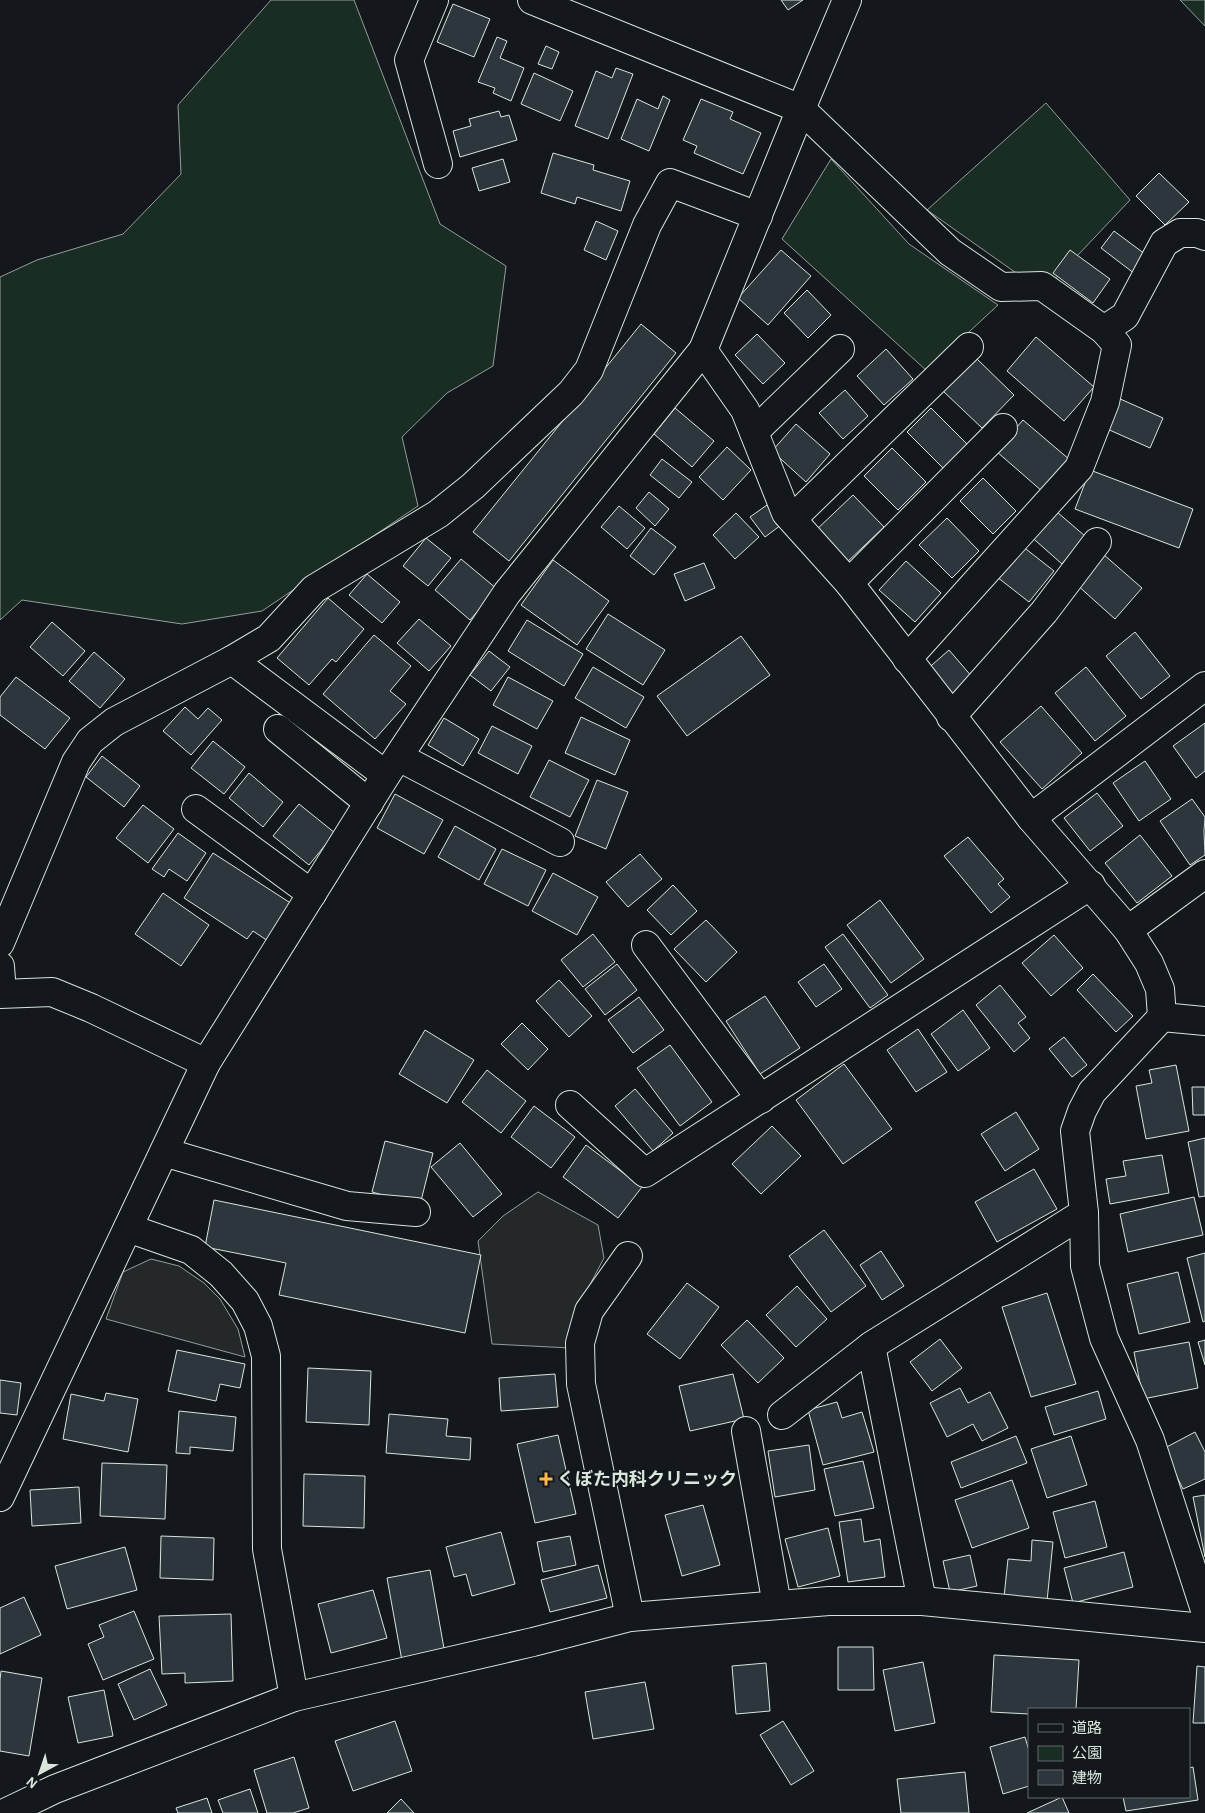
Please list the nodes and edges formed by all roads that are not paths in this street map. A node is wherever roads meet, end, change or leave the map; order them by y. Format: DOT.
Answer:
graph roads {
  1 [pos="434,0"];
  2 [pos="532,0"];
  3 [pos="847,0"];
  4 [pos="801,109"];
  5 [pos="438,164"];
  6 [pos="758,216"];
  7 [pos="1205,236"];
  8 [pos="1104,330"];
  9 [pos="969,347"];
  10 [pos="840,349"];
  11 [pos="703,350"];
  12 [pos="1003,428"];
  13 [pos="754,432"];
  14 [pos="792,519"];
  15 [pos="1098,542"];
  16 [pos="849,583"];
  17 [pos="907,659"];
  18 [pos="232,660"];
  19 [pos="1205,686"];
  20 [pos="951,717"];
  21 [pos="278,729"];
  22 [pos="392,766"];
  23 [pos="369,803"];
  24 [pos="196,809"];
  25 [pos="1031,818"];
  26 [pos="560,842"];
  27 [pos="1205,874"];
  28 [pos="1090,885"];
  29 [pos="312,894"];
  30 [pos="1128,930"];
  31 [pos="0,943"];
  32 [pos="646,945"];
  33 [pos="0,966"];
  34 [pos="1,993"];
  35 [pos="1162,1017"];
  36 [pos="1205,1021"];
  37 [pos="206,1063"];
  38 [pos="761,1099"];
  39 [pos="570,1105"];
  40 [pos="164,1152"];
  41 [pos="416,1212"];
  42 [pos="1084,1213"];
  43 [pos="128,1228"];
  44 [pos="628,1256"];
  45 [pos="871,1346"];
  46 [pos="782,1414"];
  47 [pos="746,1431"];
  48 [pos="0,1497"];
  49 [pos="922,1601"];
  50 [pos="777,1605"];
  51 [pos="1205,1610"];
  52 [pos="630,1618"];
  53 [pos="1205,1628"];
  54 [pos="294,1697"];
  55 [pos="5,1813"];
  1 -- 5 [label="street"];
  2 -- 4 [label="street"];
  3 -- 4 [label="street"];
  4 -- 6 [label="street"];
  4 -- 8 [label="street"];
  6 -- 11 [label="street"];
  6 -- 18 [label="street"];
  7 -- 8 [label="street"];
  8 -- 17 [label="street"];
  9 -- 14 [label="street"];
  10 -- 13 [label="street"];
  11 -- 13 [label="street"];
  11 -- 22 [label="street"];
  12 -- 16 [label="street"];
  13 -- 14 [label="street"];
  14 -- 16 [label="street"];
  15 -- 20 [label="street"];
  16 -- 17 [label="street"];
  17 -- 20 [label="street"];
  18 -- 22 [label="street"];
  18 -- 31 [label="street"];
  19 -- 25 [label="street"];
  20 -- 25 [label="street"];
  21 -- 23 [label="street"];
  22 -- 23 [label="street"];
  22 -- 26 [label="street"];
  23 -- 29 [label="street"];
  24 -- 29 [label="street"];
  25 -- 28 [label="street"];
  27 -- 30 [label="street"];
  28 -- 30 [label="street"];
  28 -- 38 [label="street"];
  29 -- 37 [label="street"];
  30 -- 35 [label="street"];
  32 -- 38 [label="street"];
  33 -- 34 [label="street"];
  34 -- 37 [label="street"];
  35 -- 36 [label="street"];
  35 -- 42 [label="street"];
  37 -- 40 [label="street"];
  38 -- 39 [label="street"];
  40 -- 41 [label="street"];
  40 -- 43 [label="street"];
  42 -- 45 [label="street"];
  42 -- 51 [label="street"];
  43 -- 48 [label="street"];
  43 -- 54 [label="street"];
  44 -- 52 [label="street"];
  45 -- 46 [label="street"];
  45 -- 49 [label="street"];
  47 -- 50 [label="street"];
  49 -- 50 [label="street"];
  49 -- 53 [label="street"];
  50 -- 52 [label="street"];
  52 -- 54 [label="street"];
  54 -- 55 [label="street"];
}
